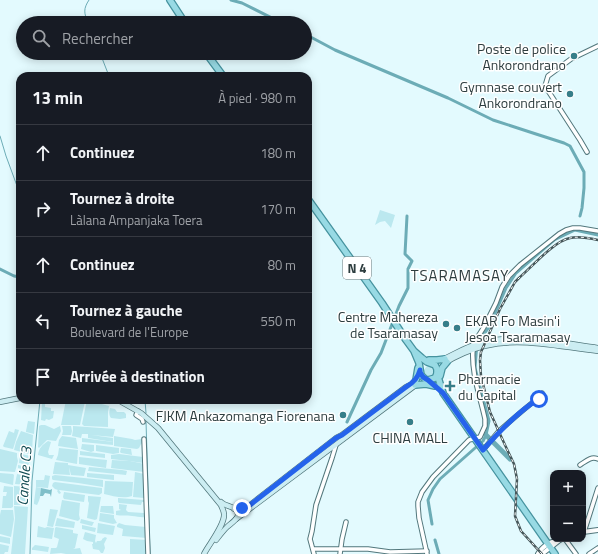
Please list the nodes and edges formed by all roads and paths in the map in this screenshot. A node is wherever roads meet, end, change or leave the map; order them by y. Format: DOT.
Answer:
graph roads {
  1 [pos="170,0"];
  2 [pos="180,16"];
  3 [pos="598,46"];
  4 [pos="211,60"];
  5 [pos="220,72"];
  6 [pos="587,152"];
  7 [pos="312,205"];
  8 [pos="598,231"];
  9 [pos="486,343"];
  10 [pos="473,347"];
  11 [pos="598,348"];
  12 [pos="598,351"];
  13 [pos="420,359"];
  14 [pos="446,360"];
  15 [pos="430,363"];
  16 [pos="420,369"];
  17 [pos="437,374"];
  18 [pos="428,380"];
  19 [pos="415,382"];
  20 [pos="437,385"];
  21 [pos="542,393"];
  22 [pos="16,399"];
  23 [pos="0,402"];
  24 [pos="125,404"];
  25 [pos="140,412"];
  26 [pos="143,422"];
  27 [pos="144,439"];
  28 [pos="476,440"];
  29 [pos="336,445"];
  30 [pos="482,448"];
  31 [pos="598,459"];
  32 [pos="580,465"];
  33 [pos="598,488"];
  34 [pos="214,495"];
  35 [pos="233,508"];
  36 [pos="224,515"];
  37 [pos="236,520"];
  38 [pos="346,522"];
  39 [pos="586,526"];
  40 [pos="598,530"];
  41 [pos="586,532"];
  42 [pos="554,542"];
  43 [pos="566,542"];
  44 [pos="549,546"];
  45 [pos="598,548"];
  46 [pos="341,549"];
  47 [pos="314,552"];
  48 [pos="427,553"];
  49 [pos="148,554"];
  50 [pos="204,554"];
  51 [pos="207,554"];
  52 [pos="340,554"];
  53 [pos="538,554"];
  54 [pos="542,554"];
  55 [pos="555,554"];
  56 [pos="576,554"];
  57 [pos="589,554"];
  1 -- 2 [label="main road"];
  3 -- 6 [label="street"];
  4 -- 5 [label="main road"];
  7 -- 13 [label="main road, N 4"];
  8 -- 10 [label="street"];
  9 -- 10 [label="main road"];
  9 -- 11 [label="main road"];
  9 -- 12 [label="main road"];
  10 -- 14 [label="main road"];
  10 -- 28 [label="street"];
  13 -- 14 [label="main road"];
  13 -- 15 [label="main road"];
  13 -- 16 [label="main road, N 4"];
  13 -- 19 [label="main road"];
  14 -- 15 [label="main road"];
  14 -- 17 [label="main road"];
  14 -- 20 [label="main road"];
  15 -- 16 [label="main road"];
  15 -- 17 [label="main road"];
  16 -- 18 [label="main road"];
  16 -- 19 [label="main road"];
  17 -- 18 [label="main road"];
  17 -- 20 [label="main road"];
  18 -- 19 [label="main road"];
  18 -- 20 [label="main road"];
  19 -- 20 [label="main road"];
  19 -- 29 [label="main road"];
  19 -- 35 [label="main road"];
  20 -- 28 [label="main road"];
  21 -- 30 [label="street"];
  22 -- 23 [label="main road"];
  24 -- 25 [label="main road"];
  25 -- 26 [label="street"];
  25 -- 34 [label="main road"];
  27 -- 49 [label="street"];
  28 -- 30 [label="main road"];
  28 -- 48 [label="street"];
  29 -- 37 [label="main road"];
  29 -- 47 [label="street"];
  30 -- 44 [label="main road"];
  31 -- 32 [label="street"];
  33 -- 39 [label="street"];
  34 -- 35 [label="main road"];
  34 -- 36 [label="main road"];
  35 -- 36 [label="main road"];
  35 -- 37 [label="main road"];
  36 -- 37 [label="main road"];
  36 -- 50 [label="main road"];
  37 -- 51 [label="main road"];
  38 -- 46 [label="street"];
  40 -- 41 [label="street"];
  42 -- 44 [label="street"];
  43 -- 56 [label="street"];
  44 -- 53 [label="street"];
  44 -- 54 [label="street"];
  44 -- 55 [label="main road"];
  45 -- 57 [label="street"];
  46 -- 47 [label="street"];
  46 -- 48 [label="street"];
  46 -- 52 [label="street"];
}
